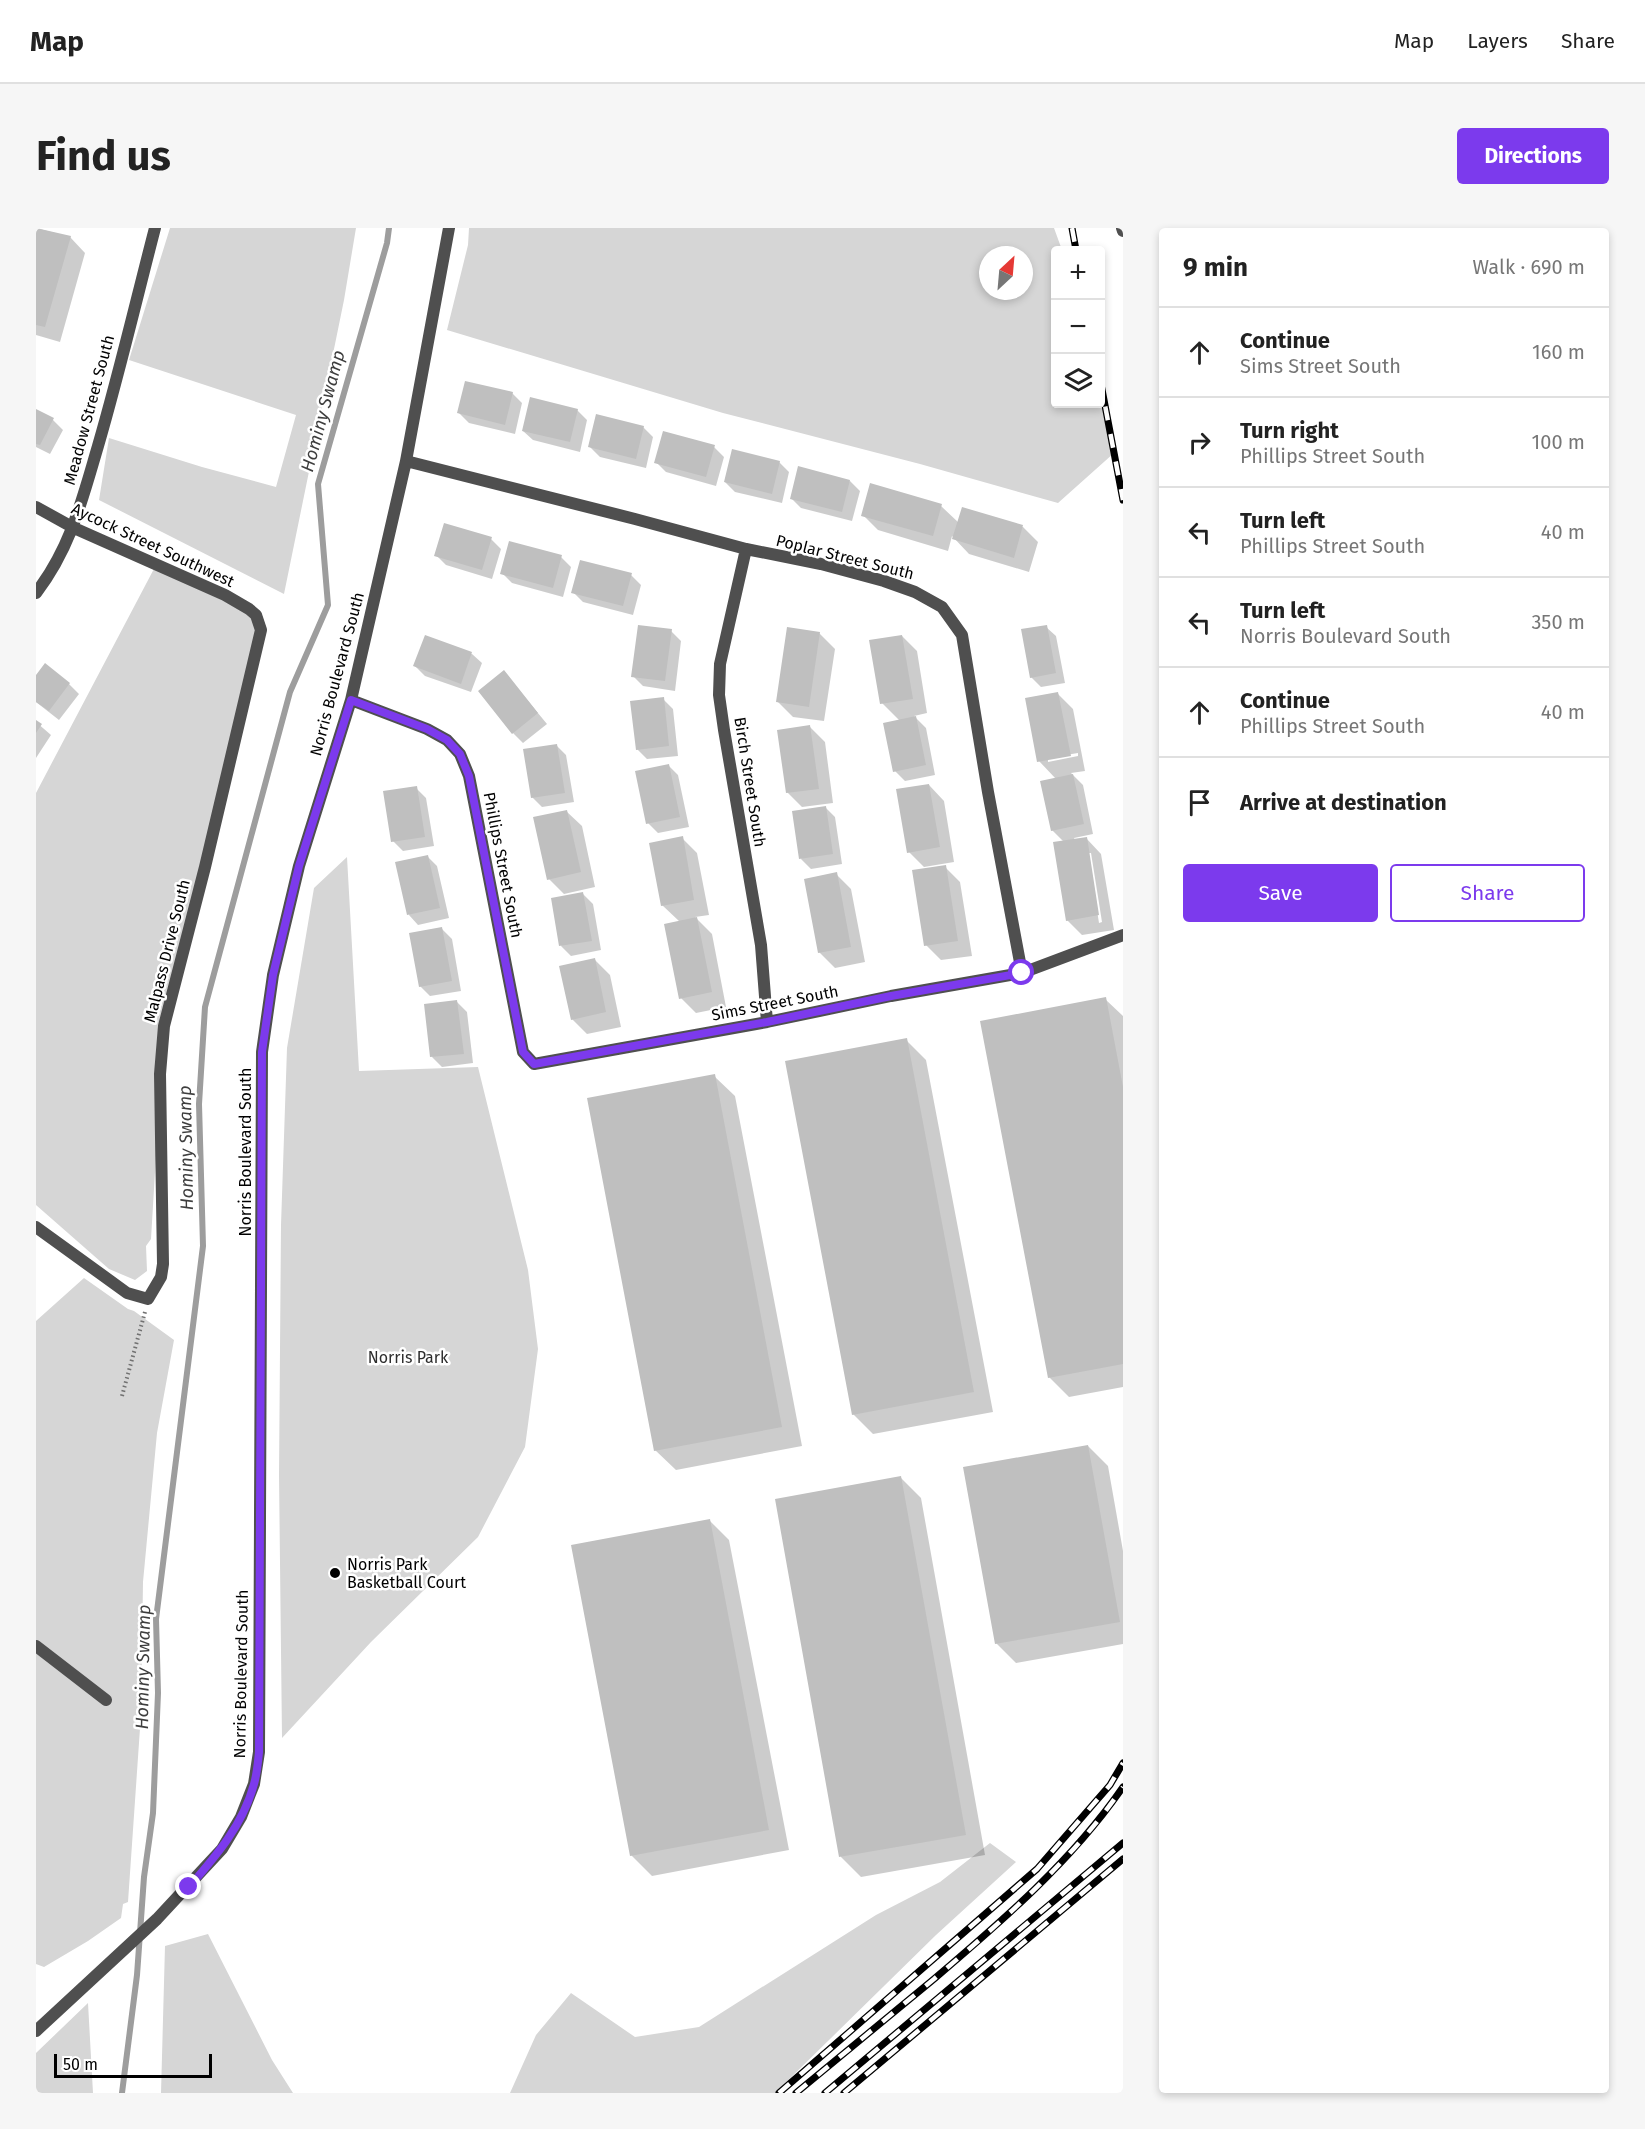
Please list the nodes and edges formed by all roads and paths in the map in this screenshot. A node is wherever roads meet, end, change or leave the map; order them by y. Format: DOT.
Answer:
graph roads {
  1 [pos="155,228"];
  2 [pos="449,228"];
  3 [pos="406,460"];
  4 [pos="36,507"];
  5 [pos="74,528"];
  6 [pos="746,549"];
  7 [pos="36,593"];
  8 [pos="256,615"];
  9 [pos="351,700"];
  10 [pos="1123,935"];
  11 [pos="1022,973"];
  12 [pos="767,1022"];
  13 [pos="534,1064"];
  14 [pos="36,1227"];
  15 [pos="148,1299"];
  16 [pos="122,1396"];
  17 [pos="36,1646"];
  18 [pos="106,1700"];
  19 [pos="36,2031"];
  1 -- 5 [label="street, Meadow Street South"];
  2 -- 3 [label="street, Norris Boulevard South"];
  3 -- 6 [label="street, Poplar Street South"];
  3 -- 9 [label="street, Norris Boulevard South"];
  4 -- 5 [label="street, Aycock Street Southwest"];
  5 -- 7 [label="street, Meadow Street South"];
  5 -- 8 [label="street, Aycock Street Southwest"];
  6 -- 11 [label="street, Poplar Street South"];
  6 -- 12 [label="street, Birch Street South"];
  8 -- 15 [label="street, Malpass Drive South"];
  9 -- 13 [label="street, Phillips Street South"];
  9 -- 19 [label="street, Norris Boulevard South"];
  10 -- 11 [label="street, Sims Street South"];
  11 -- 12 [label="street, Sims Street South"];
  12 -- 13 [label="street, Sims Street South"];
  14 -- 15 [label="street"];
  15 -- 16 [label="path"];
  17 -- 18 [label="street"];
}
